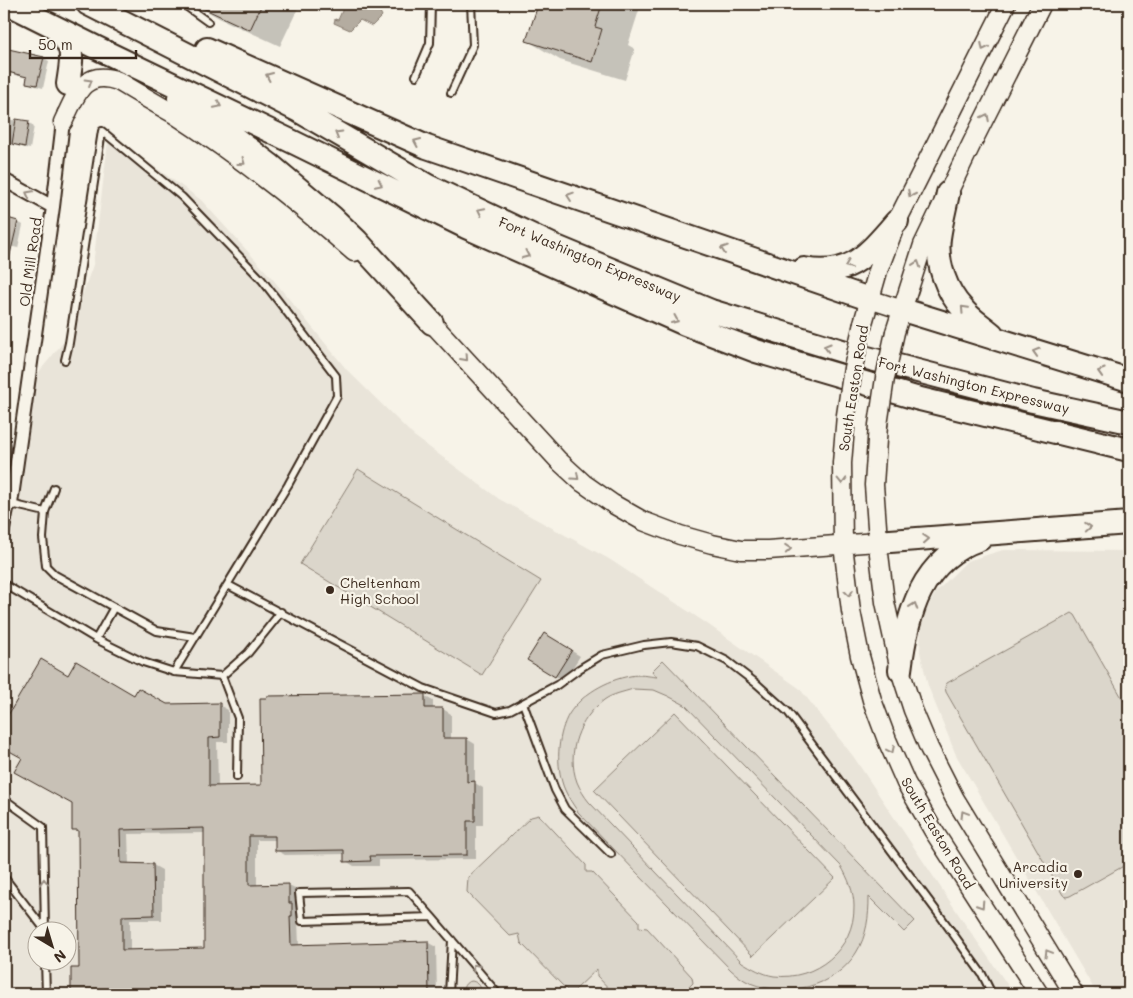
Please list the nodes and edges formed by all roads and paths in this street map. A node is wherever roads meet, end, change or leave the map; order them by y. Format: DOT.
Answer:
graph roads {
  1 [pos="9,4"];
  2 [pos="88,4"];
  3 [pos="102,4"];
  4 [pos="183,4"];
  5 [pos="430,4"];
  6 [pos="471,4"];
  7 [pos="1006,4"];
  8 [pos="1042,4"];
  9 [pos="208,22"];
  10 [pos="53,26"];
  11 [pos="95,47"];
  12 [pos="416,76"];
  13 [pos="68,84"];
  14 [pos="451,93"];
  15 [pos="63,122"];
  16 [pos="4,180"];
  17 [pos="948,193"];
  18 [pos="53,207"];
  19 [pos="897,221"];
  20 [pos="762,262"];
  21 [pos="869,299"];
  22 [pos="903,310"];
  23 [pos="432,322"];
  24 [pos="1000,341"];
  25 [pos="64,360"];
  26 [pos="1129,380"];
  27 [pos="1129,422"];
  28 [pos="1129,450"];
  29 [pos="54,488"];
  30 [pos="8,504"];
  31 [pos="45,512"];
  32 [pos="1129,524"];
  33 [pos="995,534"];
  34 [pos="4,540"];
  35 [pos="877,542"];
  36 [pos="843,545"];
  37 [pos="4,584"];
  38 [pos="228,585"];
  39 [pos="114,607"];
  40 [pos="281,612"];
  41 [pos="195,637"];
  42 [pos="96,639"];
  43 [pos="900,670"];
  44 [pos="174,672"];
  45 [pos="222,676"];
  46 [pos="523,703"];
  47 [pos="237,776"];
  48 [pos="4,799"];
  49 [pos="611,854"];
  50 [pos="4,876"];
  51 [pos="432,918"];
  52 [pos="37,920"];
  53 [pos="45,920"];
  54 [pos="452,940"];
  55 [pos="45,970"];
  56 [pos="46,994"];
  57 [pos="448,994"];
  58 [pos="498,994"];
  59 [pos="992,994"];
  60 [pos="1039,994"];
  61 [pos="1074,994"];
  1 -- 10 [label="highway"];
  27 -- 2 [label="highway, Fort Washington Expressway, one-way"];
  20 -- 3 [label="highway, one-way"];
  4 -- 9 [label="lane"];
  5 -- 12 [label="lane"];
  6 -- 14 [label="lane"];
  7 -- 19 [label="main road, South Easton Road, one-way"];
  17 -- 8 [label="main road, one-way"];
  10 -- 11 [label="highway"];
  10 -- 13 [label="highway"];
  11 -- 23 [label="highway"];
  11 -- 28 [label="highway, Fort Washington Expressway, one-way"];
  13 -- 15 [label="street, Old Mill Road"];
  15 -- 18 [label="street, Old Mill Road"];
  15 -- 23 [label="main road, one-way"];
  18 -- 16 [label="street, one-way"];
  22 -- 17 [label="main road, one-way"];
  24 -- 17 [label="highway, one-way"];
  18 -- 30 [label="street, Old Mill Road"];
  19 -- 20 [label="highway, one-way"];
  19 -- 21 [label="main road, South Easton Road"];
  20 -- 21 [label="highway"];
  21 -- 22 [label="main road"];
  21 -- 36 [label="main road, South Easton Road, one-way, bridge"];
  22 -- 24 [label="highway"];
  22 -- 35 [label="main road, bridge"];
  23 -- 36 [label="main road, one-way"];
  26 -- 24 [label="highway, one-way"];
  25 -- 38 [label="lane"];
  29 -- 31 [label="lane"];
  30 -- 31 [label="lane"];
  30 -- 34 [label="lane"];
  31 -- 39 [label="lane"];
  33 -- 32 [label="highway, one-way"];
  35 -- 33 [label="highway, one-way"];
  43 -- 33 [label="highway, one-way"];
  35 -- 36 [label="main road"];
  35 -- 43 [label="main road"];
  36 -- 60 [label="main road, South Easton Road, one-way"];
  37 -- 42 [label="lane"];
  38 -- 40 [label="lane"];
  38 -- 41 [label="lane"];
  39 -- 41 [label="lane"];
  39 -- 42 [label="lane"];
  40 -- 45 [label="lane"];
  40 -- 46 [label="lane"];
  41 -- 44 [label="lane"];
  42 -- 44 [label="lane"];
  61 -- 43 [label="main road, one-way"];
  44 -- 45 [label="lane"];
  45 -- 47 [label="lane"];
  46 -- 49 [label="lane"];
  46 -- 59 [label="lane"];
  53 -- 48 [label="lane, one-way"];
  50 -- 52 [label="lane"];
  51 -- 51 [label="lane"];
  51 -- 54 [label="lane"];
  54 -- 57 [label="lane"];
  58 -- 54 [label="lane, one-way"];
  55 -- 56 [label="lane"];
}
